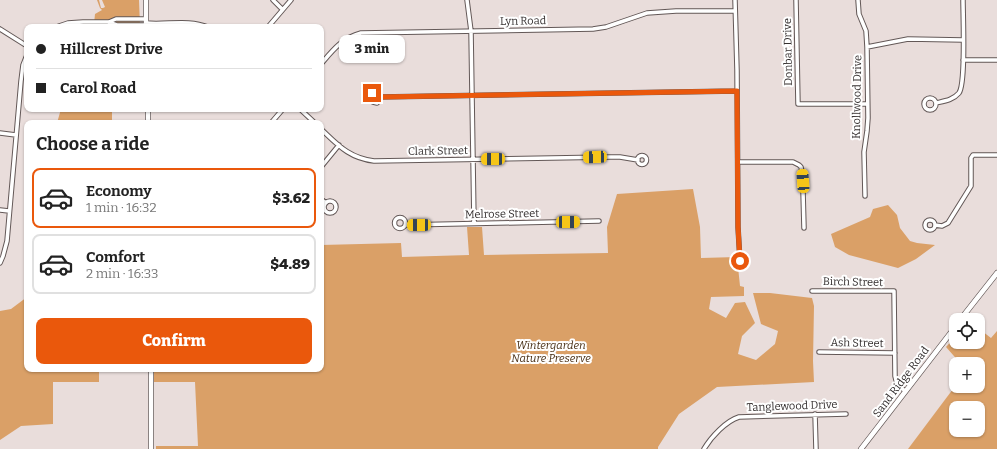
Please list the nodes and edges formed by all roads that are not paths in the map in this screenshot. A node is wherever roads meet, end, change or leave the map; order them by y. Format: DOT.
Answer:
graph roads {
  1 [pos="146,0"];
  2 [pos="273,0"];
  3 [pos="291,0"];
  4 [pos="467,0"];
  5 [pos="735,0"];
  6 [pos="796,0"];
  7 [pos="858,0"];
  8 [pos="963,0"];
  9 [pos="282,9"];
  10 [pos="735,11"];
  11 [pos="70,24"];
  12 [pos="114,24"];
  13 [pos="146,24"];
  14 [pos="200,24"];
  15 [pos="270,24"];
  16 [pos="0,29"];
  17 [pos="471,31"];
  18 [pos="963,40"];
  19 [pos="24,44"];
  20 [pos="867,47"];
  21 [pos="963,60"];
  22 [pos="997,60"];
  23 [pos="324,61"];
  24 [pos="24,62"];
  25 [pos="737,91"];
  26 [pos="473,96"];
  27 [pos="380,97"];
  28 [pos="936,103"];
  29 [pos="867,104"];
  30 [pos="280,112"];
  31 [pos="303,112"];
  32 [pos="274,120"];
  33 [pos="312,120"];
  34 [pos="324,131"];
  35 [pos="0,133"];
  36 [pos="16,135"];
  37 [pos="339,145"];
  38 [pos="997,155"];
  39 [pos="474,160"];
  40 [pos="638,160"];
  41 [pos="738,162"];
  42 [pos="324,163"];
  43 [pos="865,196"];
  44 [pos="0,210"];
  45 [pos="9,211"];
  46 [pos="600,221"];
  47 [pos="474,224"];
  48 [pos="405,225"];
  49 [pos="935,225"];
  50 [pos="804,228"];
  51 [pos="740,261"];
  52 [pos="0,263"];
  53 [pos="997,273"];
  54 [pos="812,291"];
  55 [pos="966,313"];
  56 [pos="949,335"];
  57 [pos="819,352"];
  58 [pos="895,353"];
  59 [pos="151,372"];
  60 [pos="905,391"];
  61 [pos="815,414"];
  62 [pos="846,414"];
  63 [pos="152,449"];
  64 [pos="704,449"];
  65 [pos="816,449"];
  66 [pos="861,449"];
  1 -- 13 [label="street"];
  2 -- 9 [label="street"];
  3 -- 9 [label="street"];
  4 -- 17 [label="street"];
  5 -- 10 [label="street"];
  6 -- 29 [label="street, Donbar Drive"];
  7 -- 20 [label="street, Knollwood Drive"];
  8 -- 18 [label="street"];
  9 -- 15 [label="street"];
  10 -- 17 [label="street, Lyn Road"];
  10 -- 25 [label="street"];
  11 -- 12 [label="street"];
  13 -- 14 [label="street"];
  16 -- 19 [label="street"];
  17 -- 23 [label="street, Lyn Road"];
  17 -- 26 [label="street"];
  18 -- 20 [label="street"];
  18 -- 21 [label="street"];
  20 -- 29 [label="street, Knollwood Drive"];
  21 -- 22 [label="street"];
  21 -- 28 [label="street"];
  24 -- 36 [label="street"];
  25 -- 26 [label="street"];
  25 -- 41 [label="street"];
  26 -- 27 [label="street"];
  26 -- 39 [label="street"];
  29 -- 43 [label="street, Knollwood Drive"];
  30 -- 32 [label="street"];
  31 -- 33 [label="street"];
  34 -- 37 [label="street, Clark Street"];
  35 -- 36 [label="street"];
  36 -- 45 [label="street"];
  37 -- 39 [label="street, Clark Street"];
  37 -- 42 [label="street"];
  38 -- 49 [label="street"];
  39 -- 40 [label="street, Clark Street"];
  39 -- 47 [label="street"];
  41 -- 50 [label="street"];
  41 -- 51 [label="street"];
  44 -- 45 [label="street"];
  45 -- 52 [label="street"];
  46 -- 47 [label="street, Melrose Street"];
  47 -- 48 [label="street, Melrose Street"];
  53 -- 55 [label="street"];
  54 -- 58 [label="street, Birch Street"];
  56 -- 60 [label="street, Sand Ridge Road"];
  57 -- 58 [label="street, Ash Street"];
  58 -- 60 [label="street"];
  59 -- 63 [label="street"];
  60 -- 66 [label="street, Sand Ridge Road"];
  61 -- 62 [label="street, Tanglewood Drive"];
  61 -- 64 [label="street, Tanglewood Drive"];
  61 -- 65 [label="street"];
}
